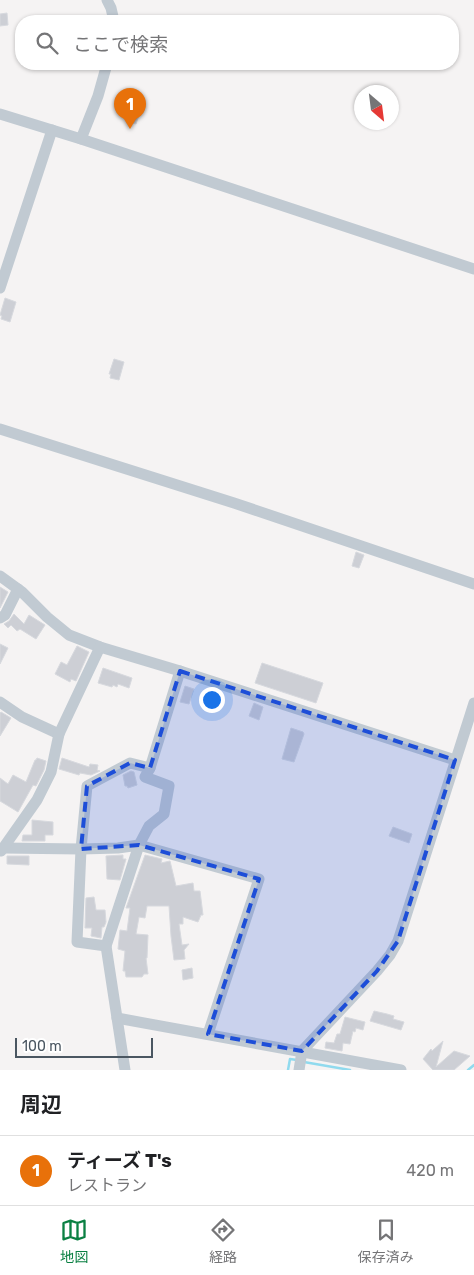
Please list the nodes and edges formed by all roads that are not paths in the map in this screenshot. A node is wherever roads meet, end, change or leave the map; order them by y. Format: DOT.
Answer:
graph roads {
  1 [pos="107,0"];
  2 [pos="112,15"];
  3 [pos="106,70"];
  4 [pos="0,114"];
  5 [pos="52,130"];
  6 [pos="81,140"];
  7 [pos="474,269"];
  8 [pos="0,288"];
  9 [pos="0,429"];
  10 [pos="0,576"];
  11 [pos="474,584"];
  12 [pos="18,589"];
  13 [pos="0,618"];
  14 [pos="100,647"];
  15 [pos="180,671"];
  16 [pos="0,702"];
  17 [pos="474,703"];
  18 [pos="59,734"];
  19 [pos="455,760"];
  20 [pos="150,768"];
  21 [pos="139,846"];
  22 [pos="81,849"];
  23 [pos="2,850"];
  24 [pos="106,946"];
  25 [pos="117,1018"];
  26 [pos="208,1034"];
  27 [pos="302,1052"];
  28 [pos="299,1068"];
  29 [pos="125,1070"];
  30 [pos="401,1070"];
  1 -- 2 [label="street"];
  3 -- 6 [label="street"];
  4 -- 5 [label="street"];
  5 -- 6 [label="street"];
  5 -- 8 [label="street"];
  6 -- 7 [label="street"];
  9 -- 11 [label="street"];
  10 -- 12 [label="street"];
  12 -- 13 [label="street"];
  12 -- 14 [label="street"];
  14 -- 15 [label="street"];
  14 -- 18 [label="street"];
  15 -- 19 [label="street"];
  15 -- 20 [label="street"];
  16 -- 18 [label="street"];
  17 -- 19 [label="street"];
  18 -- 23 [label="street"];
  19 -- 27 [label="street"];
  20 -- 21 [label="street"];
  20 -- 22 [label="street"];
  21 -- 22 [label="street"];
  21 -- 24 [label="street"];
  21 -- 26 [label="street"];
  22 -- 23 [label="street"];
  22 -- 24 [label="street"];
  24 -- 25 [label="street"];
  25 -- 26 [label="street"];
  25 -- 29 [label="street"];
  26 -- 27 [label="street"];
  27 -- 28 [label="street"];
  27 -- 30 [label="street"];
}
